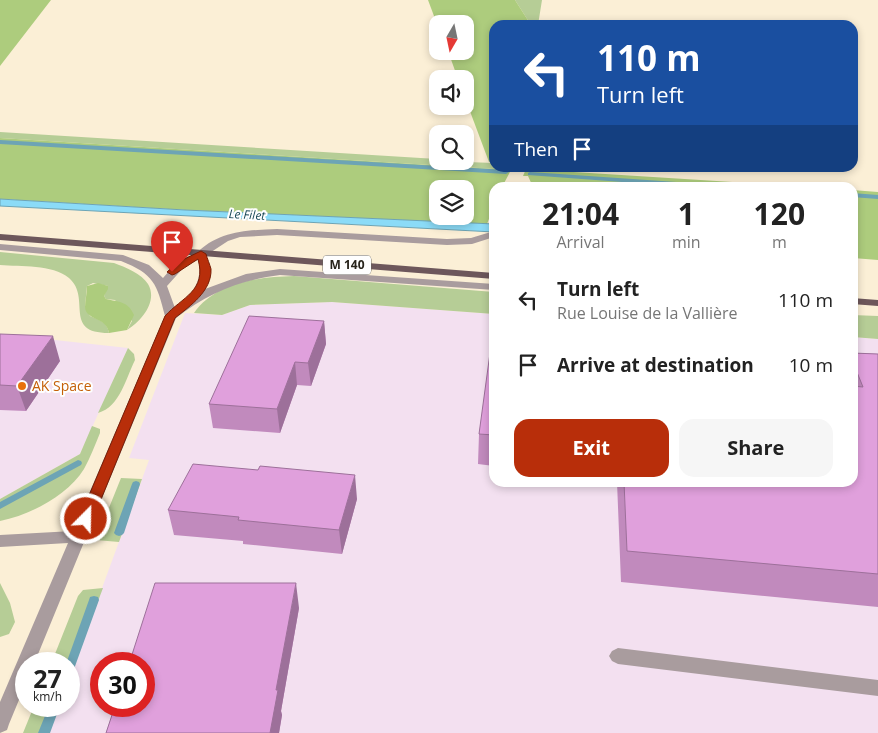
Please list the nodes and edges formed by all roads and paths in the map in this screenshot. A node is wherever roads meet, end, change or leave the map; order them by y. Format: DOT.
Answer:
graph roads {
  1 [pos="489,236"];
  2 [pos="0,237"];
  3 [pos="0,247"];
  4 [pos="201,254"];
  5 [pos="489,276"];
  6 [pos="163,284"];
  7 [pos="489,287"];
  8 [pos="193,299"];
  9 [pos="858,301"];
  10 [pos="878,303"];
  11 [pos="171,316"];
  12 [pos="79,536"];
  13 [pos="0,540"];
  14 [pos="618,656"];
  15 [pos="878,688"];
  16 [pos="0,724"];
  1 -- 4 [label="street"];
  2 -- 4 [label="main road, M 140"];
  3 -- 6 [label="street"];
  4 -- 5 [label="main road, M 140"];
  4 -- 6 [label="street"];
  4 -- 8 [label="street"];
  6 -- 11 [label="street"];
  7 -- 8 [label="street"];
  8 -- 11 [label="street"];
  9 -- 10 [label="main road"];
  11 -- 12 [label="street"];
  12 -- 13 [label="street"];
  12 -- 16 [label="street"];
  14 -- 15 [label="street"];
}
